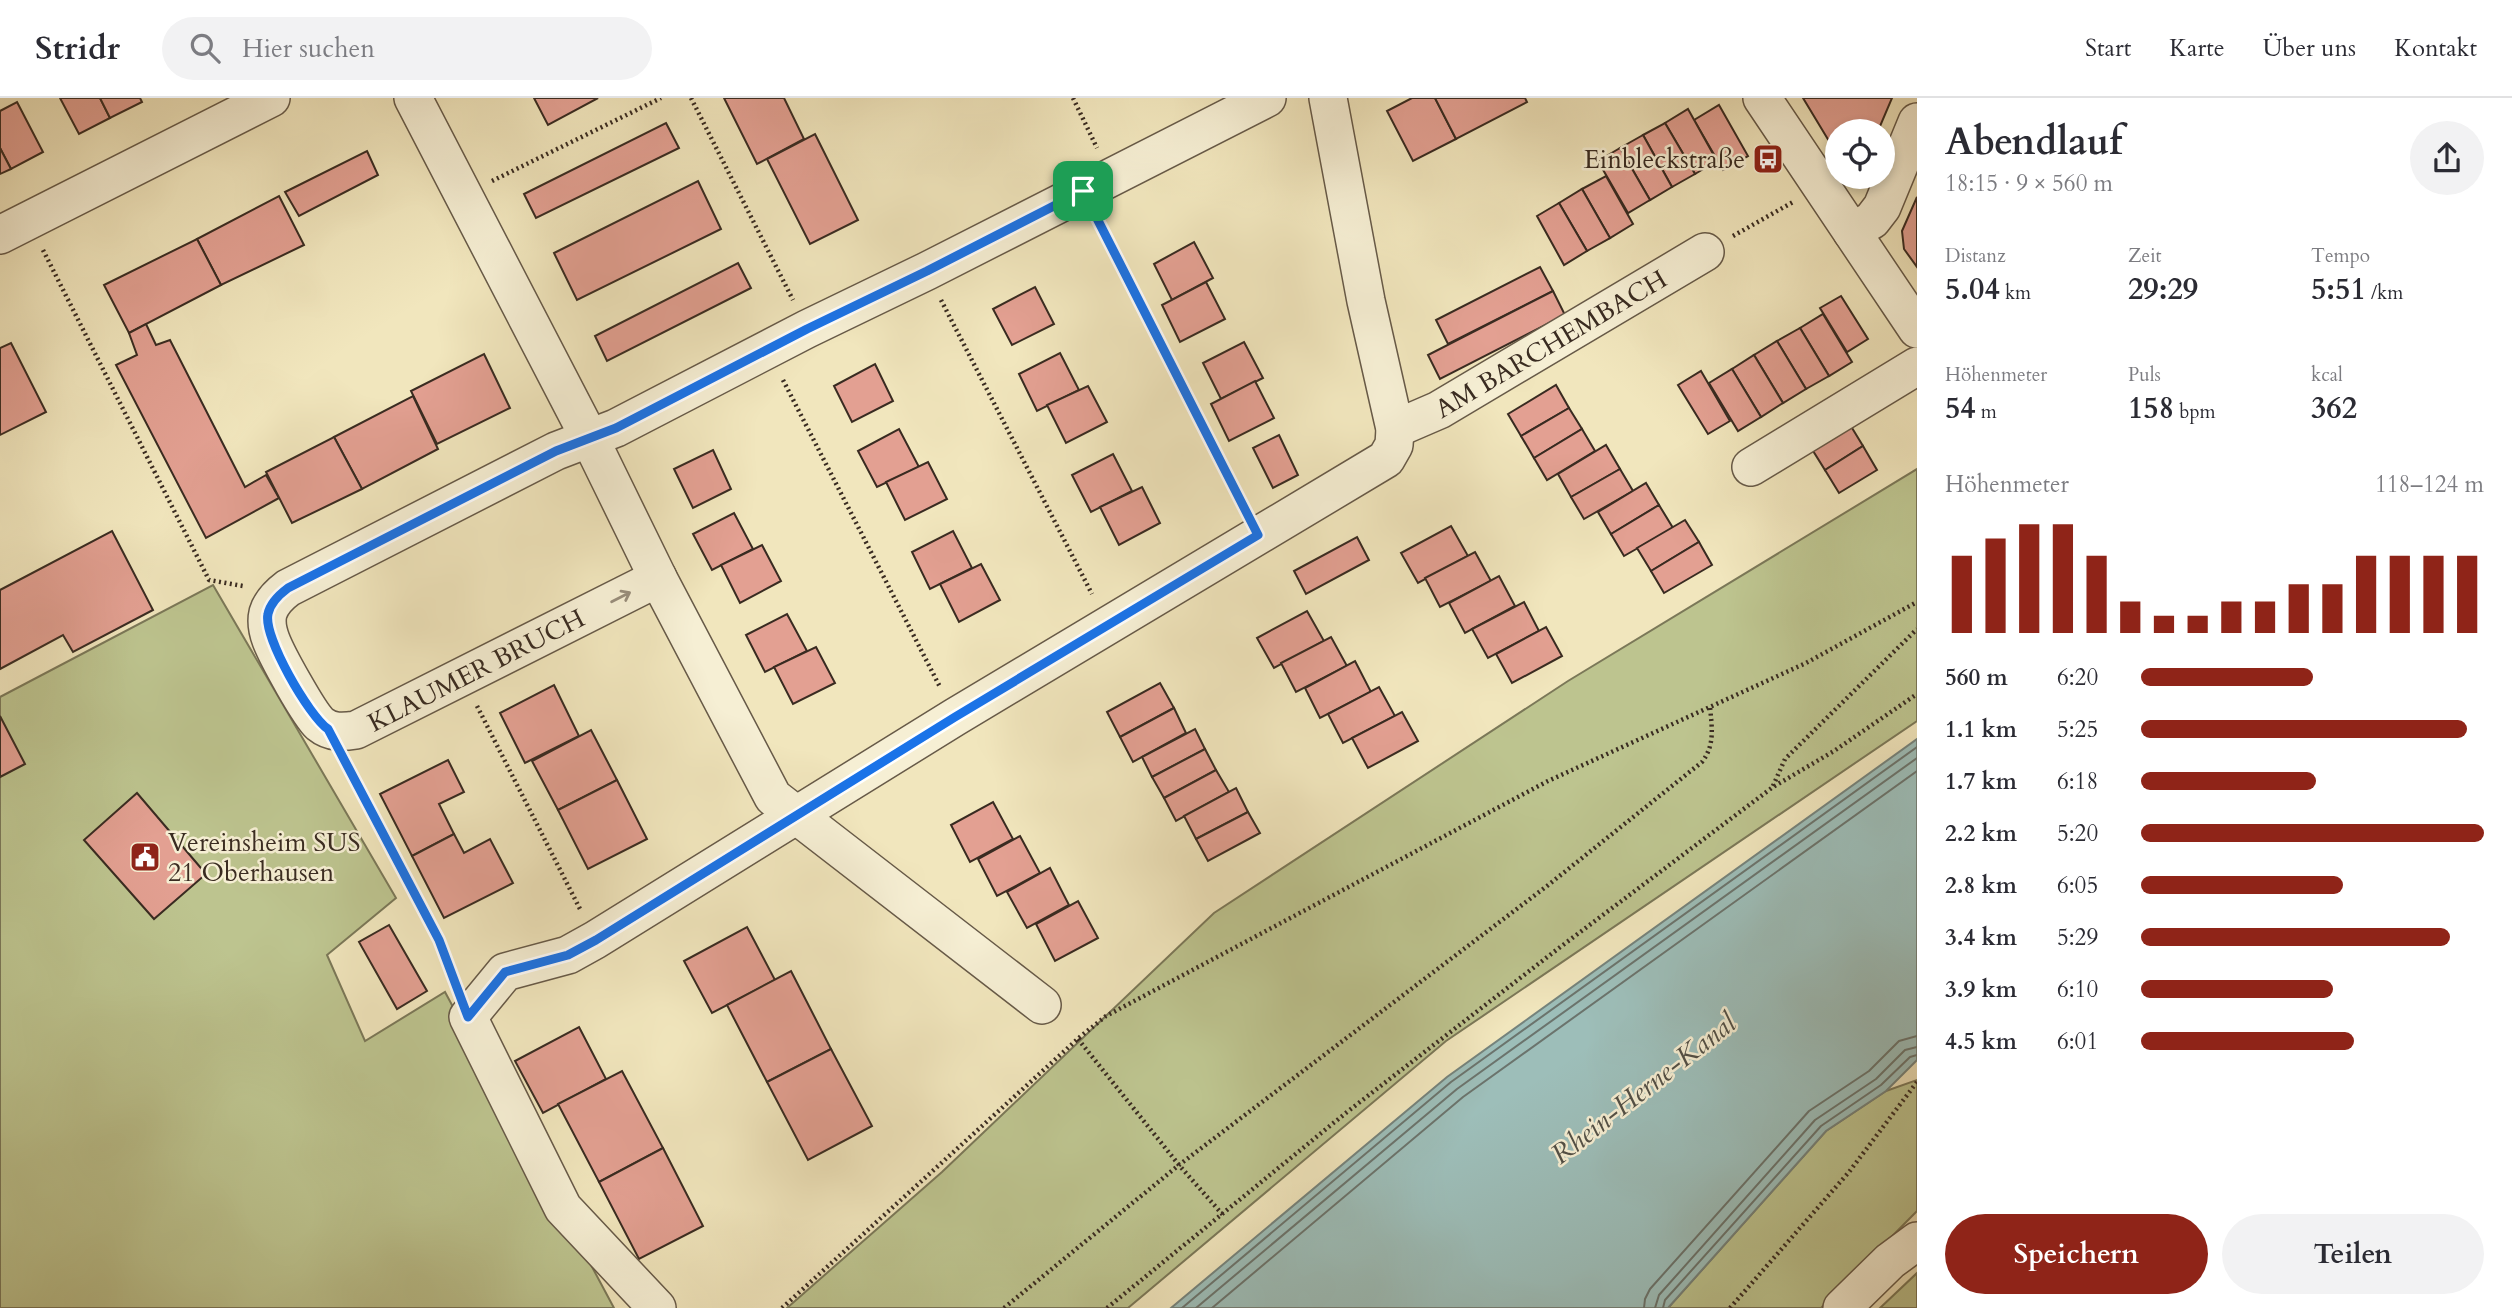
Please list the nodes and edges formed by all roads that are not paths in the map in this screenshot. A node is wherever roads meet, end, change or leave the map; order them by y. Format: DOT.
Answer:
graph roads {
  1 [pos="271,98"];
  2 [pos="413,98"];
  3 [pos="1267,98"];
  4 [pos="1328,98"];
  5 [pos="1762,98"];
  6 [pos="1917,122"];
  7 [pos="14,228"];
  8 [pos="1852,232"];
  9 [pos="1705,252"];
  10 [pos="1917,328"];
  11 [pos="1917,366"];
  12 [pos="1395,429"];
  13 [pos="590,439"];
  14 [pos="1751,467"];
  15 [pos="658,578"];
  16 [pos="796,815"];
  17 [pos="1042,1005"];
  18 [pos="1917,1241"];
  19 [pos="657,1308"];
  20 [pos="1842,1308"];
  1 -- 7 [label="street"];
  2 -- 13 [label="street"];
  3 -- 13 [label="street"];
  4 -- 12 [label="street"];
  5 -- 8 [label="street"];
  6 -- 8 [label="street"];
  8 -- 10 [label="street"];
  9 -- 12 [label="street, AM BARCHEMBACH"];
  11 -- 14 [label="street"];
  12 -- 16 [label="street"];
  13 -- 15 [label="street"];
  13 -- 15 [label="street, KLAUMER BRUCH, one-way"];
  15 -- 16 [label="street"];
  16 -- 17 [label="street"];
  16 -- 19 [label="street"];
  18 -- 20 [label="street"];
}
